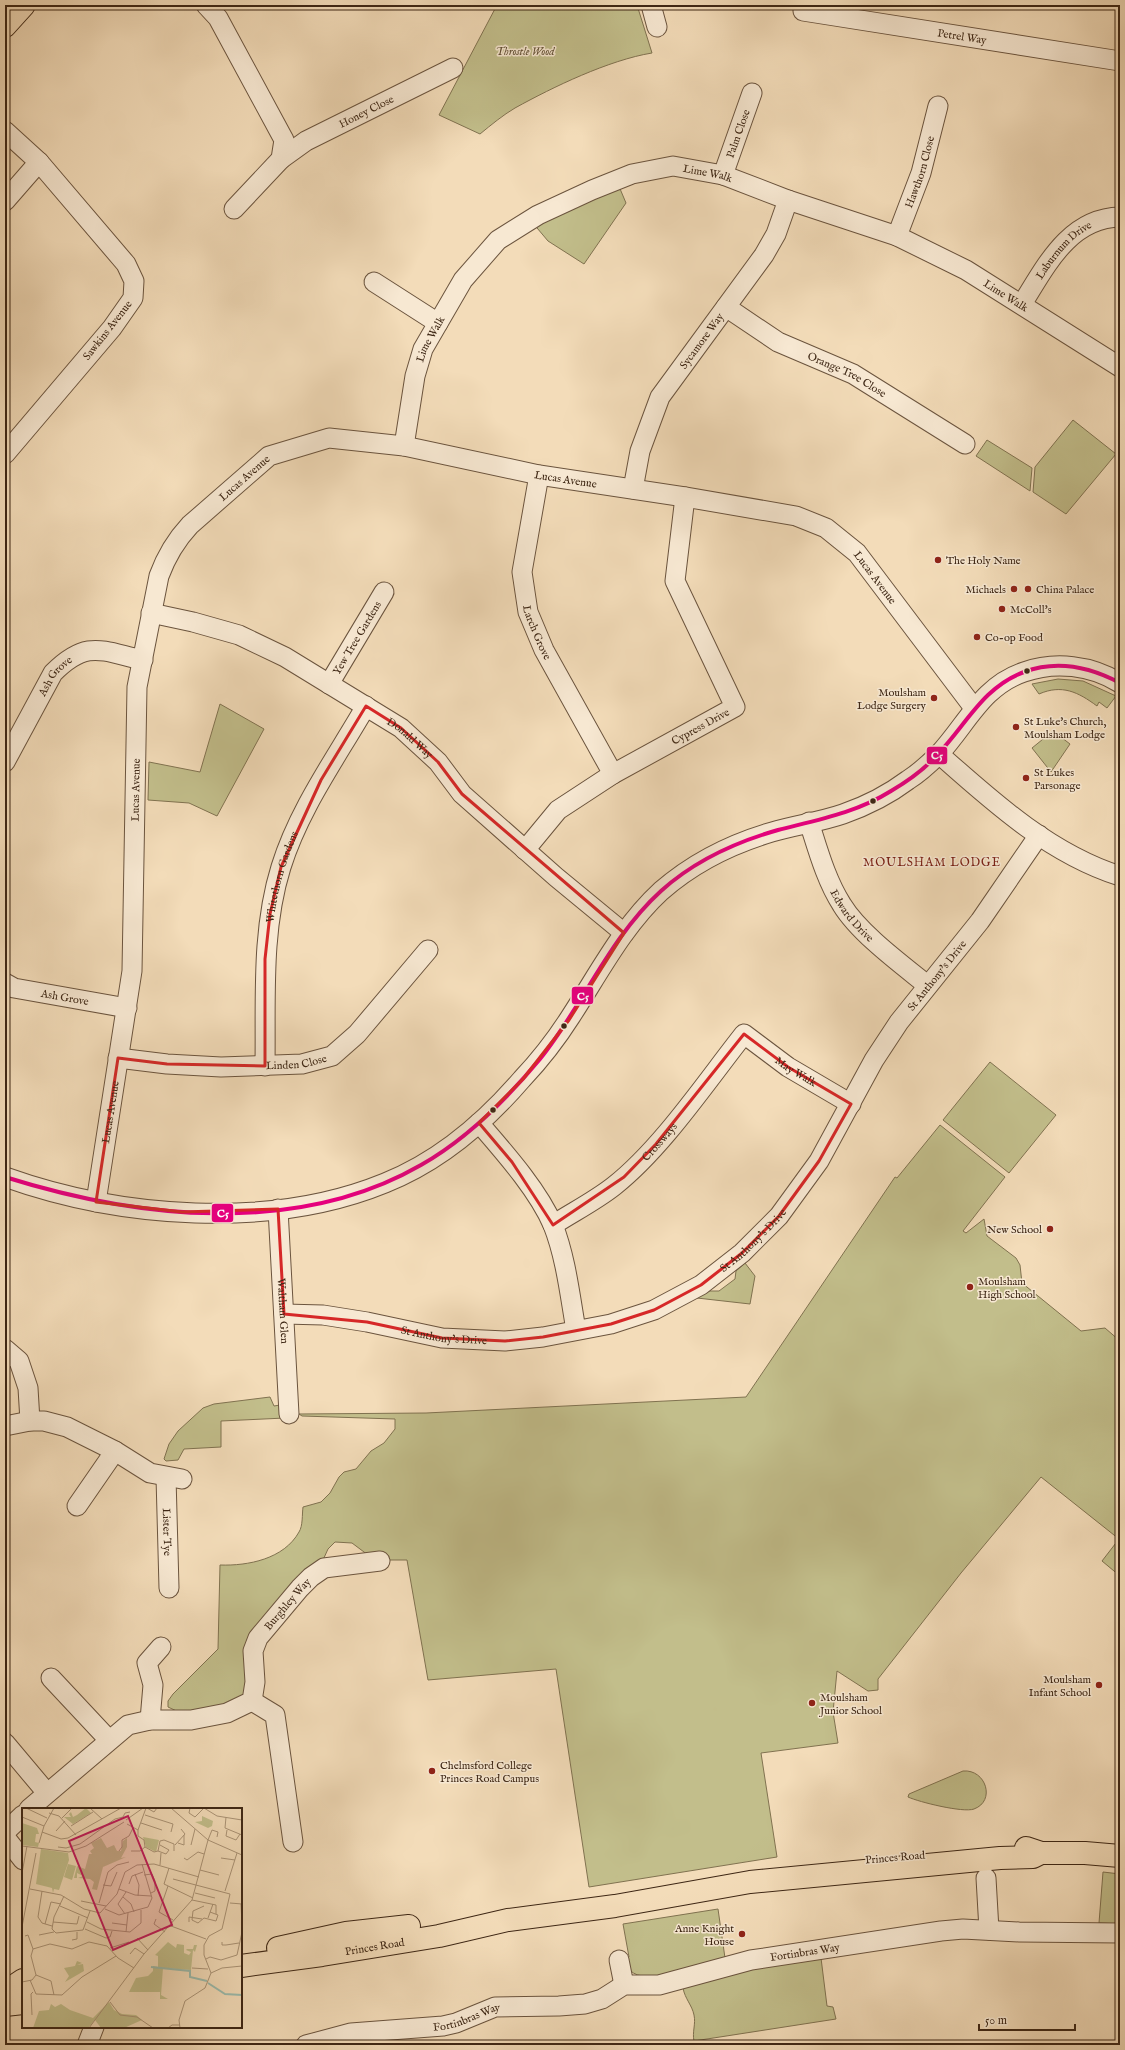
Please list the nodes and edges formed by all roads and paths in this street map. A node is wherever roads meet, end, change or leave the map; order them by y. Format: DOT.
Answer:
graph roads {
  1 [pos="24,5"];
  2 [pos="206,5"];
  3 [pos="651,5"];
  4 [pos="803,11"];
  5 [pos="5,26"];
  6 [pos="656,27"];
  7 [pos="1120,61"];
  8 [pos="453,68"];
  9 [pos="752,93"];
  10 [pos="938,106"];
  11 [pos="5,131"];
  12 [pos="281,158"];
  13 [pos="39,162"];
  14 [pos="723,175"];
  15 [pos="788,200"];
  16 [pos="5,201"];
  17 [pos="234,209"];
  18 [pos="1120,217"];
  19 [pos="897,236"];
  20 [pos="374,282"];
  21 [pos="1022,304"];
  22 [pos="726,307"];
  23 [pos="438,323"];
  24 [pos="1120,367"];
  25 [pos="965,444"];
  26 [pos="404,446"];
  27 [pos="5,454"];
  28 [pos="539,475"];
  29 [pos="633,489"];
  30 [pos="685,497"];
  31 [pos="384,592"];
  32 [pos="151,613"];
  33 [pos="143,660"];
  34 [pos="1120,683"];
  35 [pos="329,684"];
  36 [pos="366,706"];
  37 [pos="974,708"];
  38 [pos="939,754"];
  39 [pos="5,762"];
  40 [pos="613,774"];
  41 [pos="809,822"];
  42 [pos="1039,835"];
  43 [pos="525,850"];
  44 [pos="1120,876"];
  45 [pos="624,933"];
  46 [pos="428,950"];
  47 [pos="5,983"];
  48 [pos="927,985"];
  49 [pos="127,1008"];
  50 [pos="744,1034"];
  51 [pos="118,1058"];
  52 [pos="265,1066"];
  53 [pos="851,1104"];
  54 [pos="479,1123"];
  55 [pos="5,1177"];
  56 [pos="96,1202"];
  57 [pos="278,1209"];
  58 [pos="553,1225"];
  59 [pos="284,1314"];
  60 [pos="576,1330"];
  61 [pos="5,1348"];
  62 [pos="289,1414"];
  63 [pos="30,1421"];
  64 [pos="5,1426"];
  65 [pos="115,1451"];
  66 [pos="77,1506"];
  67 [pos="380,1560"];
  68 [pos="169,1588"];
  69 [pos="161,1647"];
  70 [pos="51,1678"];
  71 [pos="252,1701"];
  72 [pos="150,1720"];
  73 [pos="109,1740"];
  74 [pos="5,1743"];
  75 [pos="47,1793"];
  76 [pos="31,1808"];
  77 [pos="22,1816"];
  78 [pos="5,1832"];
  79 [pos="5,1837"];
  80 [pos="293,1842"];
  81 [pos="1120,1856"];
  82 [pos="22,1859"];
  83 [pos="986,1878"];
  84 [pos="508,1920"];
  85 [pos="989,1930"];
  86 [pos="1120,1933"];
  87 [pos="242,1954"];
  88 [pos="619,1960"];
  89 [pos="242,1966"];
  90 [pos="22,1981"];
  91 [pos="624,1985"];
  92 [pos="5,1992"];
  93 [pos="22,2004"];
  94 [pos="5,2005"];
  95 [pos="77,2028"];
  96 [pos="89,2039"];
  97 [pos="306,2045"];
  1 -- 5 [label="main road"];
  2 -- 12 [label="street"];
  3 -- 6 [label="street"];
  4 -- 7 [label="street, Petrel Way"];
  8 -- 12 [label="street, Honey Close"];
  9 -- 14 [label="street, Palm Close"];
  10 -- 19 [label="street, Hawthorn Close"];
  11 -- 13 [label="street, Sawkins Avenue"];
  12 -- 17 [label="street, Honey Close"];
  13 -- 16 [label="street"];
  13 -- 27 [label="street, Sawkins Avenue"];
  14 -- 15 [label="street, Lime Walk"];
  14 -- 23 [label="street, Lime Walk"];
  15 -- 19 [label="street, Lime Walk"];
  15 -- 22 [label="street, Sycamore Way"];
  18 -- 21 [label="street, Laburnum Drive"];
  19 -- 21 [label="street, Lime Walk"];
  20 -- 23 [label="street"];
  21 -- 24 [label="street, Lime Walk"];
  22 -- 25 [label="street, Orange Tree Close"];
  22 -- 29 [label="street, Sycamore Way"];
  23 -- 26 [label="street, Lime Walk"];
  26 -- 28 [label="street, Lucas Avenue"];
  26 -- 32 [label="street, Lucas Avenue"];
  28 -- 29 [label="street, Lucas Avenue"];
  28 -- 40 [label="street, Larch Grove"];
  29 -- 30 [label="street, Lucas Avenue"];
  30 -- 37 [label="street, Lucas Avenue"];
  30 -- 40 [label="street, Cypress Drive"];
  31 -- 35 [label="street, Yew Tree Gardens"];
  32 -- 33 [label="street, Lucas Avenue"];
  32 -- 35 [label="street, Donald Way"];
  33 -- 39 [label="street, Ash Grove"];
  33 -- 49 [label="street, Lucas Avenue"];
  34 -- 37 [label="street"];
  35 -- 36 [label="street, Donald Way"];
  36 -- 43 [label="street, Donald Way"];
  36 -- 52 [label="street, Whitethorn Gardens"];
  37 -- 38 [label="street"];
  38 -- 41 [label="street"];
  38 -- 42 [label="street"];
  40 -- 43 [label="street, Cypress Drive"];
  41 -- 45 [label="street"];
  41 -- 48 [label="street, Edward Drive"];
  42 -- 44 [label="street"];
  42 -- 48 [label="street, St Anthony's Drive"];
  43 -- 45 [label="street, Donald Way"];
  45 -- 54 [label="street"];
  46 -- 52 [label="street, Linden Close"];
  47 -- 49 [label="street, Ash Grove"];
  48 -- 53 [label="street, St Anthony's Drive"];
  49 -- 51 [label="street, Lucas Avenue"];
  50 -- 53 [label="street, May Walk"];
  50 -- 58 [label="street, Crossways"];
  51 -- 52 [label="street, Linden Close"];
  51 -- 56 [label="street, Lucas Avenue"];
  53 -- 60 [label="street, St Anthony's Drive"];
  54 -- 57 [label="street"];
  54 -- 58 [label="street"];
  55 -- 56 [label="street"];
  56 -- 57 [label="street"];
  57 -- 59 [label="street, Waltham Glen"];
  58 -- 60 [label="street"];
  59 -- 60 [label="street, St Anthony's Drive"];
  59 -- 62 [label="street, Waltham Glen"];
  61 -- 63 [label="street"];
  63 -- 64 [label="street, Lister Tye"];
  63 -- 65 [label="street, Lister Tye"];
  65 -- 66 [label="street"];
  65 -- 68 [label="street, Lister Tye"];
  67 -- 71 [label="street, Burghley Way"];
  69 -- 72 [label="street"];
  70 -- 73 [label="street"];
  71 -- 72 [label="street"];
  71 -- 80 [label="street"];
  72 -- 73 [label="street"];
  73 -- 75 [label="street"];
  74 -- 75 [label="street"];
  75 -- 76 [label="street"];
  77 -- 78 [label="street"];
  79 -- 82 [label="street"];
  81 -- 84 [label="main road, Princes Road"];
  83 -- 85 [label="street"];
  84 -- 87 [label="main road, Princes Road"];
  84 -- 89 [label="main road, Princes Road"];
  85 -- 86 [label="street, Fortinbras Way"];
  85 -- 91 [label="street, Fortinbras Way"];
  88 -- 91 [label="street"];
  90 -- 92 [label="main road"];
  91 -- 97 [label="street, Fortinbras Way"];
  93 -- 94 [label="main road"];
  95 -- 96 [label="street"];
}
